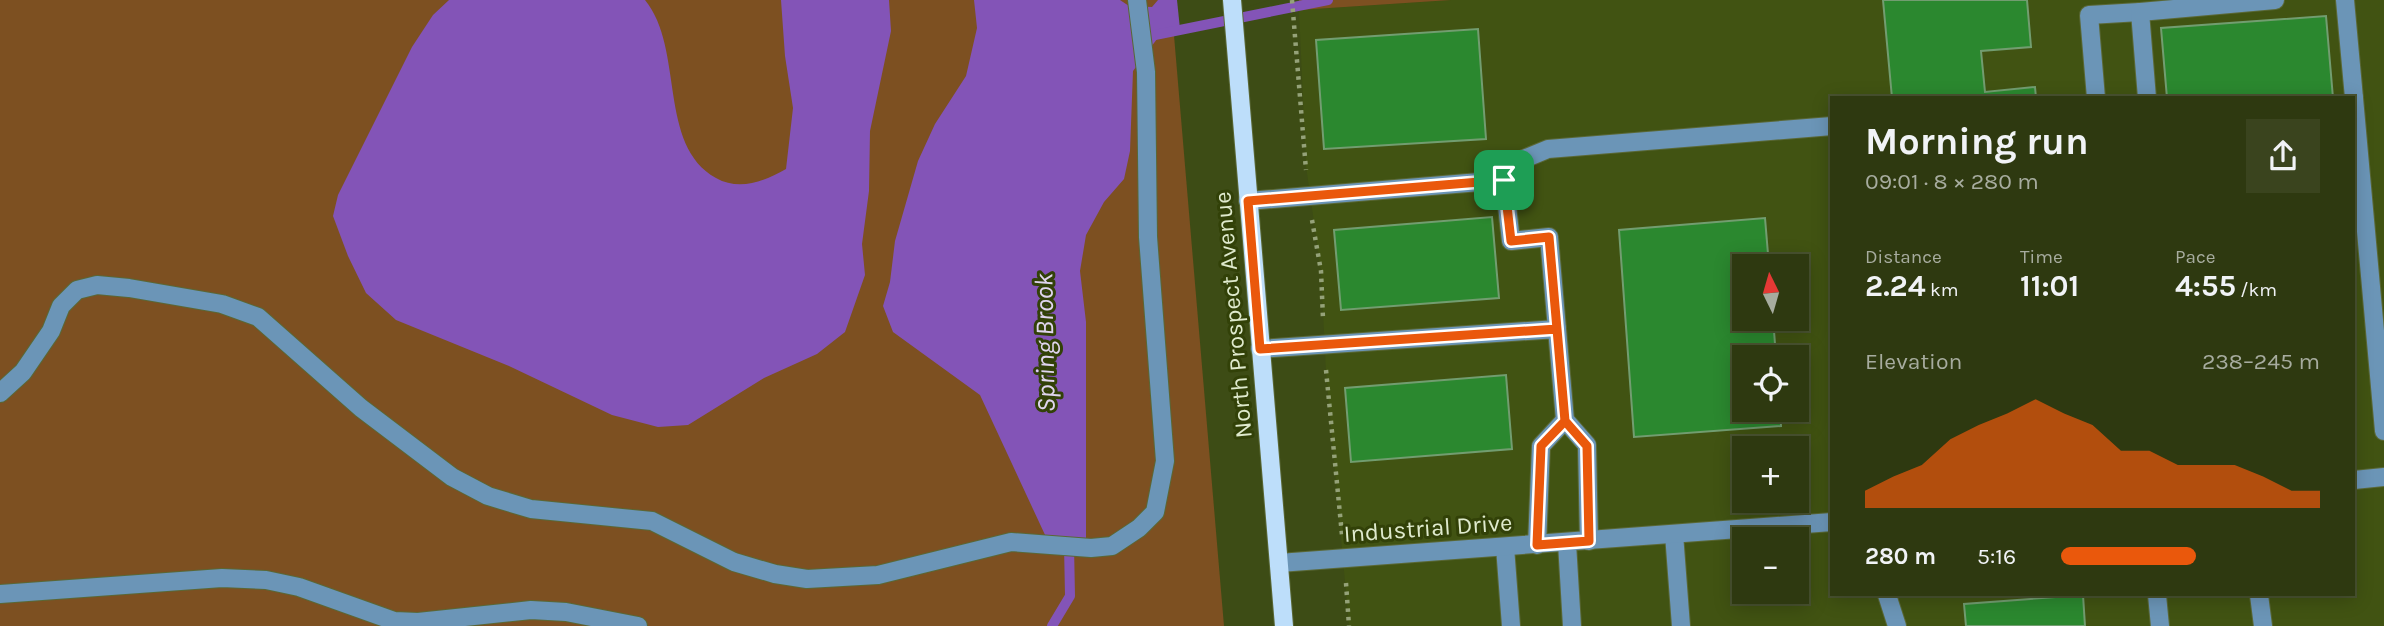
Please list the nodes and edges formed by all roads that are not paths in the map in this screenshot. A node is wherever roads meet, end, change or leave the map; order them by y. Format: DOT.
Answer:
graph roads {
  1 [pos="1137,0"];
  2 [pos="1232,0"];
  3 [pos="2275,0"];
  4 [pos="2345,0"];
  5 [pos="2140,12"];
  6 [pos="2096,96"];
  7 [pos="2147,96"];
  8 [pos="2354,96"];
  9 [pos="2355,109"];
  10 [pos="1830,126"];
  11 [pos="1504,180"];
  12 [pos="1248,201"];
  13 [pos="1557,329"];
  14 [pos="1260,349"];
  15 [pos="0,393"];
  16 [pos="1565,421"];
  17 [pos="2384,431"];
  18 [pos="2384,477"];
  19 [pos="2355,480"];
  20 [pos="1830,522"];
  21 [pos="1674,534"];
  22 [pos="1589,541"];
  23 [pos="1567,542"];
  24 [pos="1537,545"];
  25 [pos="1505,547"];
  26 [pos="1279,563"];
  27 [pos="0,594"];
  28 [pos="1887,596"];
  29 [pos="2157,596"];
  30 [pos="2259,596"];
  31 [pos="639,626"];
  32 [pos="1284,626"];
  33 [pos="1511,626"];
  34 [pos="1572,626"];
  35 [pos="1681,626"];
  36 [pos="1897,626"];
  37 [pos="2161,626"];
  38 [pos="2263,626"];
  1 -- 15 [label="street"];
  2 -- 12 [label="main road, North Prospect Avenue"];
  3 -- 5 [label="street"];
  4 -- 8 [label="street"];
  5 -- 6 [label="street"];
  5 -- 7 [label="street"];
  9 -- 17 [label="street"];
  10 -- 11 [label="street"];
  11 -- 12 [label="street"];
  11 -- 13 [label="street"];
  12 -- 14 [label="main road, North Prospect Avenue"];
  13 -- 14 [label="street"];
  13 -- 16 [label="street"];
  14 -- 26 [label="main road, North Prospect Avenue"];
  16 -- 22 [label="street"];
  16 -- 24 [label="street"];
  18 -- 19 [label="street"];
  20 -- 21 [label="street, Industrial Drive"];
  21 -- 22 [label="street, Industrial Drive"];
  21 -- 35 [label="street"];
  22 -- 23 [label="street, Industrial Drive"];
  23 -- 24 [label="street, Industrial Drive"];
  23 -- 34 [label="street"];
  24 -- 25 [label="street, Industrial Drive"];
  25 -- 26 [label="street, Industrial Drive"];
  25 -- 33 [label="street"];
  26 -- 32 [label="main road, North Prospect Avenue"];
  27 -- 31 [label="street"];
  28 -- 36 [label="street"];
  29 -- 37 [label="street"];
  30 -- 38 [label="street"];
}
